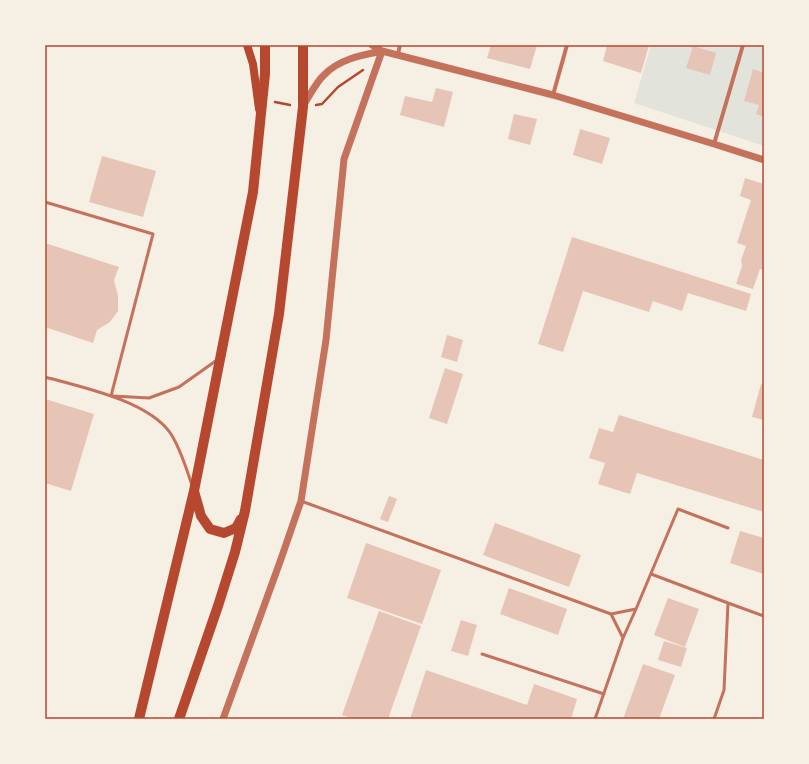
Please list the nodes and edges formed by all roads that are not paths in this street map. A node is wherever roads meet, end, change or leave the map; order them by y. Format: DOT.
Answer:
graph roads {
  1 [pos="247,45"];
  2 [pos="265,45"];
  3 [pos="303,45"];
  4 [pos="372,45"];
  5 [pos="400,45"];
  6 [pos="567,45"];
  7 [pos="743,45"];
  8 [pos="382,50"];
  9 [pos="398,54"];
  10 [pos="553,95"];
  11 [pos="302,107"];
  12 [pos="260,121"];
  13 [pos="714,144"];
  14 [pos="764,160"];
  15 [pos="45,202"];
  16 [pos="219,358"];
  17 [pos="45,377"];
  18 [pos="111,396"];
  19 [pos="194,491"];
  20 [pos="301,501"];
  21 [pos="245,511"];
  22 [pos="728,528"];
  23 [pos="651,574"];
  24 [pos="728,603"];
  25 [pos="636,609"];
  26 [pos="611,614"];
  27 [pos="764,616"];
  28 [pos="624,638"];
  29 [pos="482,654"];
  30 [pos="604,694"];
  31 [pos="139,719"];
  32 [pos="179,719"];
  33 [pos="223,719"];
  34 [pos="595,719"];
  35 [pos="714,719"];
  1 -- 12 [label="main road"];
  2 -- 12 [label="main road"];
  3 -- 11 [label="main road"];
  4 -- 8 [label="street"];
  5 -- 9 [label="street"];
  6 -- 10 [label="street"];
  7 -- 13 [label="street"];
  8 -- 9 [label="street"];
  8 -- 11 [label="street"];
  8 -- 20 [label="street"];
  9 -- 10 [label="street"];
  10 -- 13 [label="street"];
  11 -- 21 [label="main road"];
  12 -- 16 [label="main road"];
  13 -- 14 [label="street"];
  15 -- 18 [label="lane"];
  16 -- 18 [label="lane"];
  16 -- 19 [label="main road"];
  17 -- 18 [label="lane"];
  18 -- 19 [label="lane"];
  19 -- 21 [label="main road"];
  19 -- 31 [label="main road"];
  20 -- 26 [label="lane"];
  20 -- 33 [label="street"];
  21 -- 32 [label="main road"];
  22 -- 23 [label="lane"];
  23 -- 24 [label="lane"];
  23 -- 25 [label="lane"];
  24 -- 27 [label="lane"];
  24 -- 35 [label="lane"];
  25 -- 26 [label="lane"];
  25 -- 28 [label="lane"];
  26 -- 28 [label="lane"];
  28 -- 30 [label="lane"];
  29 -- 30 [label="lane"];
  30 -- 34 [label="lane"];
}
